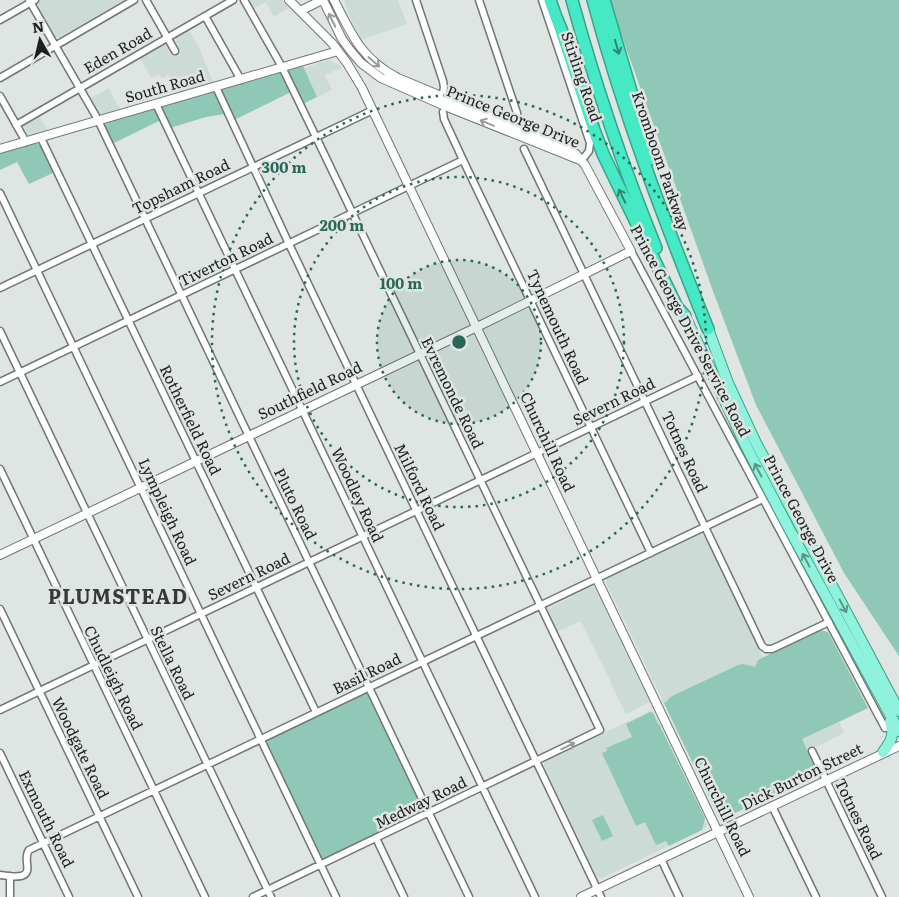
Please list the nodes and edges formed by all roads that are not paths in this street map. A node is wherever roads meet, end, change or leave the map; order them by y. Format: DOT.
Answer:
graph roads {
  1 [pos="134,0"];
  2 [pos="146,0"];
  3 [pos="233,0"];
  4 [pos="244,0"];
  5 [pos="323,0"];
  6 [pos="334,0"];
  7 [pos="416,0"];
  8 [pos="479,0"];
  9 [pos="542,0"];
  10 [pos="550,0"];
  11 [pos="555,0"];
  12 [pos="572,0"];
  13 [pos="593,0"];
  14 [pos="604,0"];
  15 [pos="32,1"];
  16 [pos="294,1"];
  17 [pos="300,11"];
  18 [pos="205,16"];
  19 [pos="0,20"];
  20 [pos="561,29"];
  21 [pos="167,38"];
  22 [pos="55,46"];
  23 [pos="175,51"];
  24 [pos="338,51"];
  25 [pos="282,67"];
  26 [pos="0,78"];
  27 [pos="241,80"];
  28 [pos="216,87"];
  29 [pos="80,88"];
  30 [pos="0,96"];
  31 [pos="442,96"];
  32 [pos="156,104"];
  33 [pos="373,110"];
  34 [pos="443,112"];
  35 [pos="98,121"];
  36 [pos="16,124"];
  37 [pos="516,126"];
  38 [pos="316,137"];
  39 [pos="41,138"];
  40 [pos="26,142"];
  41 [pos="524,149"];
  42 [pos="0,150"];
  43 [pos="463,160"];
  44 [pos="582,160"];
  45 [pos="253,167"];
  46 [pos="409,186"];
  47 [pos="0,193"];
  48 [pos="198,193"];
  49 [pos="353,213"];
  50 [pos="145,219"];
  51 [pos="92,243"];
  52 [pos="289,244"];
  53 [pos="631,251"];
  54 [pos="235,269"];
  55 [pos="37,270"];
  56 [pos="584,275"];
  57 [pos="0,288"];
  58 [pos="182,295"];
  59 [pos="531,300"];
  60 [pos="684,316"];
  61 [pos="129,320"];
  62 [pos="477,327"];
  63 [pos="708,329"];
  64 [pos="0,331"];
  65 [pos="74,347"];
  66 [pos="420,354"];
  67 [pos="20,372"];
  68 [pos="698,376"];
  69 [pos="0,382"];
  70 [pos="356,384"];
  71 [pos="646,401"];
  72 [pos="303,410"];
  73 [pos="591,427"];
  74 [pos="248,436"];
  75 [pos="537,453"];
  76 [pos="196,461"];
  77 [pos="0,469"];
  78 [pos="480,480"];
  79 [pos="141,487"];
  80 [pos="763,499"];
  81 [pos="417,510"];
  82 [pos="87,513"];
  83 [pos="705,527"];
  84 [pos="363,536"];
  85 [pos="33,539"];
  86 [pos="651,552"];
  87 [pos="0,555"];
  88 [pos="309,562"];
  89 [pos="597,578"];
  90 [pos="256,587"];
  91 [pos="540,606"];
  92 [pos="0,609"];
  93 [pos="201,614"];
  94 [pos="829,622"];
  95 [pos="477,636"];
  96 [pos="147,640"];
  97 [pos="423,661"];
  98 [pos="94,665"];
  99 [pos="874,686"];
  100 [pos="369,688"];
  101 [pos="39,691"];
  102 [pos="0,710"];
  103 [pos="899,711"];
  104 [pos="316,712"];
  105 [pos="885,728"];
  106 [pos="600,730"];
  107 [pos="899,731"];
  108 [pos="261,739"];
  109 [pos="896,748"];
  110 [pos="812,752"];
  111 [pos="883,752"];
  112 [pos="0,753"];
  113 [pos="537,761"];
  114 [pos="208,765"];
  115 [pos="826,781"];
  116 [pos="482,787"];
  117 [pos="153,790"];
  118 [pos="772,806"];
  119 [pos="429,813"];
  120 [pos="99,816"];
  121 [pos="718,831"];
  122 [pos="376,838"];
  123 [pos="43,843"];
  124 [pos="661,859"];
  125 [pos="321,864"];
  126 [pos="0,875"];
  127 [pos="10,876"];
  128 [pos="598,889"];
  129 [pos="267,890"];
  130 [pos="10,897"];
  131 [pos="69,897"];
  132 [pos="138,897"];
  133 [pos="205,897"];
  134 [pos="253,897"];
  135 [pos="271,897"];
  136 [pos="336,897"];
  137 [pos="404,897"];
  138 [pos="469,897"];
  139 [pos="535,897"];
  140 [pos="581,897"];
  141 [pos="601,897"];
  142 [pos="679,897"];
  143 [pos="750,897"];
  144 [pos="816,897"];
  145 [pos="882,897"];
  1 -- 22 [label="street"];
  2 -- 21 [label="street"];
  3 -- 18 [label="street, Eden Road"];
  4 -- 25 [label="street, Evremonde Road"];
  5 -- 17 [label="street"];
  44 -- 5 [label="street, Prince George Drive, one-way"];
  6 -- 31 [label="street, Prince George Drive, one-way"];
  7 -- 31 [label="street"];
  8 -- 37 [label="street"];
  9 -- 44 [label="street, Stirling Road"];
  10 -- 20 [label="highway"];
  11 -- 20 [label="highway"];
  12 -- 60 [label="highway"];
  13 -- 63 [label="highway, Kromboom Parkway"];
  14 -- 63 [label="highway, one-way"];
  15 -- 19 [label="street"];
  15 -- 22 [label="street, Pluto Road"];
  16 -- 17 [label="street, Churchill Road"];
  17 -- 24 [label="street, Churchill Road"];
  18 -- 21 [label="street, Eden Road"];
  18 -- 27 [label="street"];
  60 -- 20 [label="highway, one-way"];
  21 -- 23 [label="street"];
  21 -- 29 [label="street, Eden Road"];
  22 -- 26 [label="street"];
  22 -- 29 [label="street, Pluto Road"];
  24 -- 25 [label="street, South Road"];
  24 -- 33 [label="street, Churchill Road"];
  25 -- 27 [label="street, South Road"];
  25 -- 38 [label="street, Evremonde Road"];
  27 -- 28 [label="street, South Road"];
  28 -- 32 [label="street, South Road"];
  28 -- 45 [label="street, Milford Road"];
  29 -- 35 [label="street, Pluto Road"];
  29 -- 36 [label="street, Eden Road"];
  30 -- 36 [label="street"];
  31 -- 37 [label="street, Prince George Drive"];
  32 -- 35 [label="street, South Road"];
  32 -- 48 [label="street, Woodley Road"];
  33 -- 38 [label="street, Topsham Road"];
  33 -- 46 [label="street, Churchill Road"];
  34 -- 43 [label="street, Tynemouth Road"];
  35 -- 39 [label="street, South Road"];
  35 -- 50 [label="street, Pluto Road"];
  36 -- 40 [label="street"];
  37 -- 44 [label="street, Prince George Drive"];
  38 -- 45 [label="street, Topsham Road"];
  38 -- 49 [label="street, Evremonde Road"];
  39 -- 40 [label="street, South Road"];
  39 -- 51 [label="street, Rotherfield Road"];
  40 -- 42 [label="street, South Road"];
  41 -- 56 [label="street, Totnes Road"];
  43 -- 46 [label="street, Tiverton Road"];
  43 -- 59 [label="street, Tynemouth Road"];
  44 -- 53 [label="street, Prince George Drive Service Road"];
  45 -- 48 [label="street, Topsham Road"];
  45 -- 52 [label="street, Milford Road"];
  46 -- 49 [label="street, Tiverton Road"];
  46 -- 62 [label="street, Churchill Road"];
  47 -- 55 [label="street, Lympleigh Road"];
  48 -- 50 [label="street, Topsham Road"];
  48 -- 54 [label="street, Woodley Road"];
  49 -- 52 [label="street, Tiverton Road"];
  49 -- 66 [label="street, Evremonde Road"];
  50 -- 51 [label="street, Topsham Road"];
  50 -- 58 [label="street, Pluto Road"];
  51 -- 55 [label="street, Topsham Road"];
  51 -- 61 [label="street, Rotherfield Road"];
  52 -- 54 [label="street, Tiverton Road"];
  52 -- 70 [label="street, Milford Road"];
  53 -- 56 [label="street, Southfield Road"];
  53 -- 68 [label="street, Prince George Drive Service Road"];
  54 -- 58 [label="street, Tiverton Road"];
  54 -- 72 [label="street, Woodley Road"];
  55 -- 57 [label="street, Topsham Road"];
  55 -- 65 [label="street, Lympleigh Road"];
  56 -- 59 [label="street, Southfield Road"];
  56 -- 71 [label="street, Totnes Road"];
  58 -- 61 [label="street, Tiverton Road"];
  58 -- 74 [label="street, Pluto Road"];
  59 -- 62 [label="street, Southfield Road"];
  59 -- 73 [label="street, Tynemouth Road"];
  99 -- 60 [label="main road, Prince George Drive, one-way"];
  61 -- 65 [label="street, Tiverton Road"];
  61 -- 76 [label="street, Rotherfield Road"];
  62 -- 66 [label="street, Southfield Road"];
  62 -- 75 [label="street, Churchill Road"];
  63 -- 103 [label="main road, Prince George Drive, one-way"];
  64 -- 67 [label="street, Stella Road"];
  65 -- 67 [label="street, Tiverton Road"];
  65 -- 79 [label="street, Lympleigh Road"];
  66 -- 70 [label="street, Southfield Road"];
  66 -- 78 [label="street, Evremonde Road"];
  67 -- 69 [label="street, Tiverton Road"];
  67 -- 82 [label="street, Stella Road"];
  68 -- 71 [label="street, Severn Road"];
  68 -- 80 [label="street, Prince George Drive Service Road"];
  70 -- 72 [label="street, Southfield Road"];
  70 -- 81 [label="street, Milford Road"];
  71 -- 73 [label="street, Severn Road"];
  71 -- 83 [label="street, Totnes Road"];
  72 -- 74 [label="street, Southfield Road"];
  72 -- 84 [label="street, Woodley Road"];
  73 -- 75 [label="street, Severn Road"];
  73 -- 86 [label="street, Tynemouth Road"];
  74 -- 76 [label="street, Southfield Road"];
  74 -- 88 [label="street, Pluto Road"];
  75 -- 78 [label="street, Severn Road"];
  75 -- 89 [label="street, Churchill Road"];
  76 -- 79 [label="street, Southfield Road"];
  76 -- 90 [label="street, Rotherfield Road"];
  77 -- 85 [label="street, Chudleigh Road"];
  78 -- 81 [label="street, Severn Road"];
  78 -- 91 [label="street, Evremonde Road"];
  79 -- 82 [label="street, Southfield Road"];
  79 -- 93 [label="street, Lympleigh Road"];
  80 -- 83 [label="street, Basil Road"];
  80 -- 94 [label="street, Prince George Drive Service Road"];
  81 -- 84 [label="street, Severn Road"];
  81 -- 95 [label="street, Milford Road"];
  82 -- 85 [label="street, Southfield Road"];
  82 -- 96 [label="street, Stella Road"];
  83 -- 86 [label="street, Basil Road"];
  83 -- 94 [label="street, Totnes Road"];
  84 -- 88 [label="street, Severn Road"];
  84 -- 97 [label="street, Woodley Road"];
  85 -- 87 [label="street, Southfield Road"];
  85 -- 98 [label="street, Chudleigh Road"];
  86 -- 89 [label="street, Basil Road"];
  88 -- 90 [label="street, Severn Road"];
  88 -- 100 [label="street, Pluto Road"];
  89 -- 91 [label="street, Basil Road"];
  89 -- 121 [label="street, Churchill Road"];
  90 -- 93 [label="street, Severn Road"];
  90 -- 104 [label="street, Rotherfield Road"];
  91 -- 95 [label="street, Basil Road"];
  91 -- 106 [label="street, Evremonde Road"];
  92 -- 101 [label="street, Woodgate Road"];
  93 -- 96 [label="street, Severn Road"];
  93 -- 108 [label="street, Lympleigh Road"];
  94 -- 105 [label="street, Prince George Drive Service Road"];
  95 -- 97 [label="street, Basil Road"];
  95 -- 113 [label="street, Milford Road"];
  96 -- 98 [label="street, Severn Road"];
  96 -- 114 [label="street, Stella Road"];
  97 -- 100 [label="street, Basil Road"];
  97 -- 116 [label="street, Woodley Road"];
  98 -- 101 [label="street, Severn Road"];
  98 -- 117 [label="street, Chudleigh Road"];
  99 -- 107 [label="main road, Prince George Drive"];
  99 -- 109 [label="main road"];
  100 -- 104 [label="street, Basil Road"];
  100 -- 119 [label="street, Pluto Road"];
  101 -- 102 [label="street, Severn Road"];
  101 -- 120 [label="street, Woodgate Road"];
  104 -- 108 [label="street, Basil Road"];
  113 -- 106 [label="street, Medway Road, one-way"];
  108 -- 114 [label="street, Basil Road"];
  108 -- 125 [label="street, Lympleigh Road"];
  109 -- 111 [label="main road"];
  110 -- 115 [label="street, Totnes Road"];
  111 -- 115 [label="street, Dick Burton Street"];
  112 -- 123 [label="street, Exmouth Road"];
  113 -- 116 [label="street, Medway Road"];
  113 -- 128 [label="street, Milford Road"];
  114 -- 117 [label="street, Basil Road"];
  114 -- 129 [label="street, Stella Road"];
  115 -- 118 [label="street, Dick Burton Street"];
  115 -- 145 [label="street, Totnes Road"];
  116 -- 119 [label="street, Medway Road"];
  116 -- 139 [label="street, Woodley Road"];
  117 -- 120 [label="street, Basil Road"];
  117 -- 133 [label="street, Chudleigh Road"];
  118 -- 121 [label="street, Dick Burton Street"];
  118 -- 144 [label="street"];
  119 -- 122 [label="street, Medway Road"];
  119 -- 138 [label="street, Pluto Road"];
  120 -- 123 [label="street, Basil Road"];
  120 -- 132 [label="street, Woodgate Road"];
  121 -- 124 [label="street, Dick Burton Street"];
  121 -- 143 [label="street, Churchill Road"];
  122 -- 125 [label="street, Medway Road"];
  122 -- 137 [label="street"];
  123 -- 127 [label="street, Basil Road"];
  123 -- 131 [label="street, Exmouth Road"];
  124 -- 128 [label="street, Dick Burton Street"];
  124 -- 142 [label="street"];
  125 -- 129 [label="street, Medway Road"];
  125 -- 136 [label="street, Lympleigh Road"];
  126 -- 127 [label="street"];
  127 -- 130 [label="street"];
  128 -- 140 [label="street, Dick Burton Street"];
  128 -- 141 [label="street, Milford Road"];
  129 -- 134 [label="street, Medway Road"];
  129 -- 135 [label="street, Stella Road"];
}
